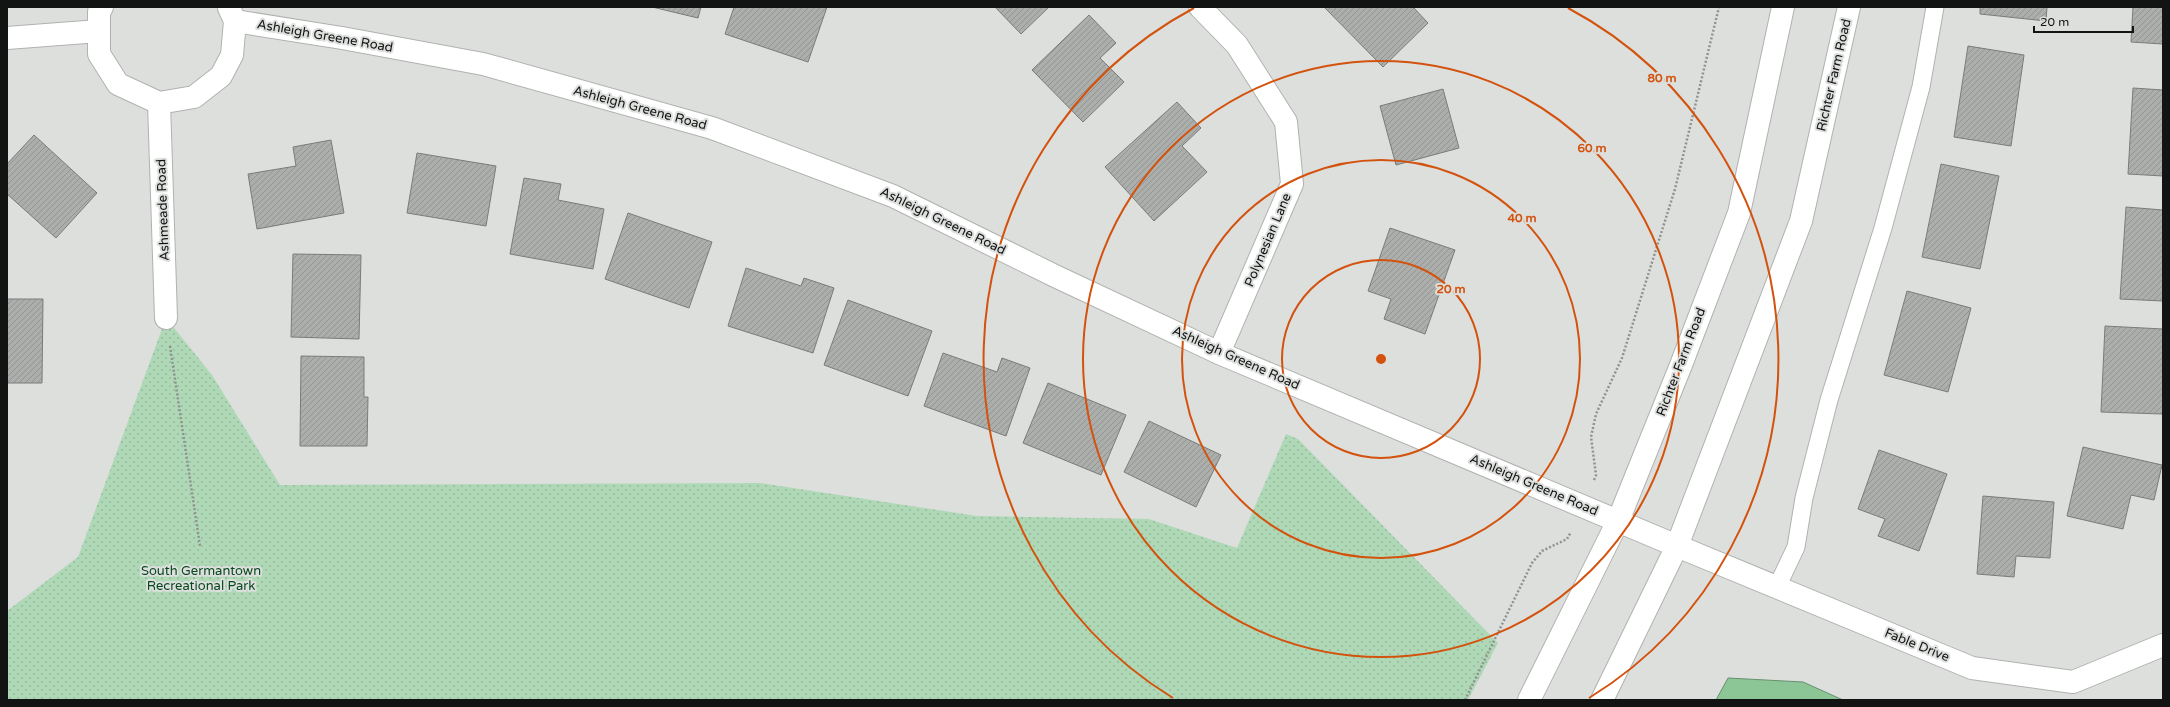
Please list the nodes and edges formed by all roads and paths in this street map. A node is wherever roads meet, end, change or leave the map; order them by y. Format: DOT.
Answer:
graph roads {
  1 [pos="102,7"];
  2 [pos="1200,7"];
  3 [pos="1719,7"];
  4 [pos="1783,7"];
  5 [pos="1849,7"];
  6 [pos="1935,7"];
  7 [pos="232,14"];
  8 [pos="99,31"];
  9 [pos="7,38"];
  10 [pos="159,103"];
  11 [pos="166,318"];
  12 [pos="1220,353"];
  13 [pos="1585,506"];
  14 [pos="1618,521"];
  15 [pos="200,546"];
  16 [pos="1677,546"];
  17 [pos="1777,587"];
  18 [pos="2163,645"];
  19 [pos="1465,700"];
  20 [pos="1529,700"];
  21 [pos="1602,700"];
  1 -- 8 [label="street"];
  2 -- 12 [label="street, Polynesian Lane"];
  3 -- 13 [label="path"];
  4 -- 14 [label="street, Richter Farm Road"];
  5 -- 16 [label="street, Richter Farm Road"];
  6 -- 17 [label="lane"];
  7 -- 10 [label="street"];
  7 -- 12 [label="street, Ashleigh Greene Road"];
  8 -- 9 [label="street"];
  8 -- 10 [label="street"];
  10 -- 11 [label="street, Ashmeade Road"];
  11 -- 15 [label="path"];
  12 -- 13 [label="street, Ashleigh Greene Road"];
  13 -- 14 [label="street, Ashleigh Greene Road"];
  13 -- 19 [label="path"];
  14 -- 16 [label="street, Ashleigh Greene Road"];
  14 -- 20 [label="street, Richter Farm Road"];
  16 -- 17 [label="street, Fable Drive"];
  16 -- 21 [label="street, Richter Farm Road"];
  17 -- 18 [label="street, Fable Drive"];
}
